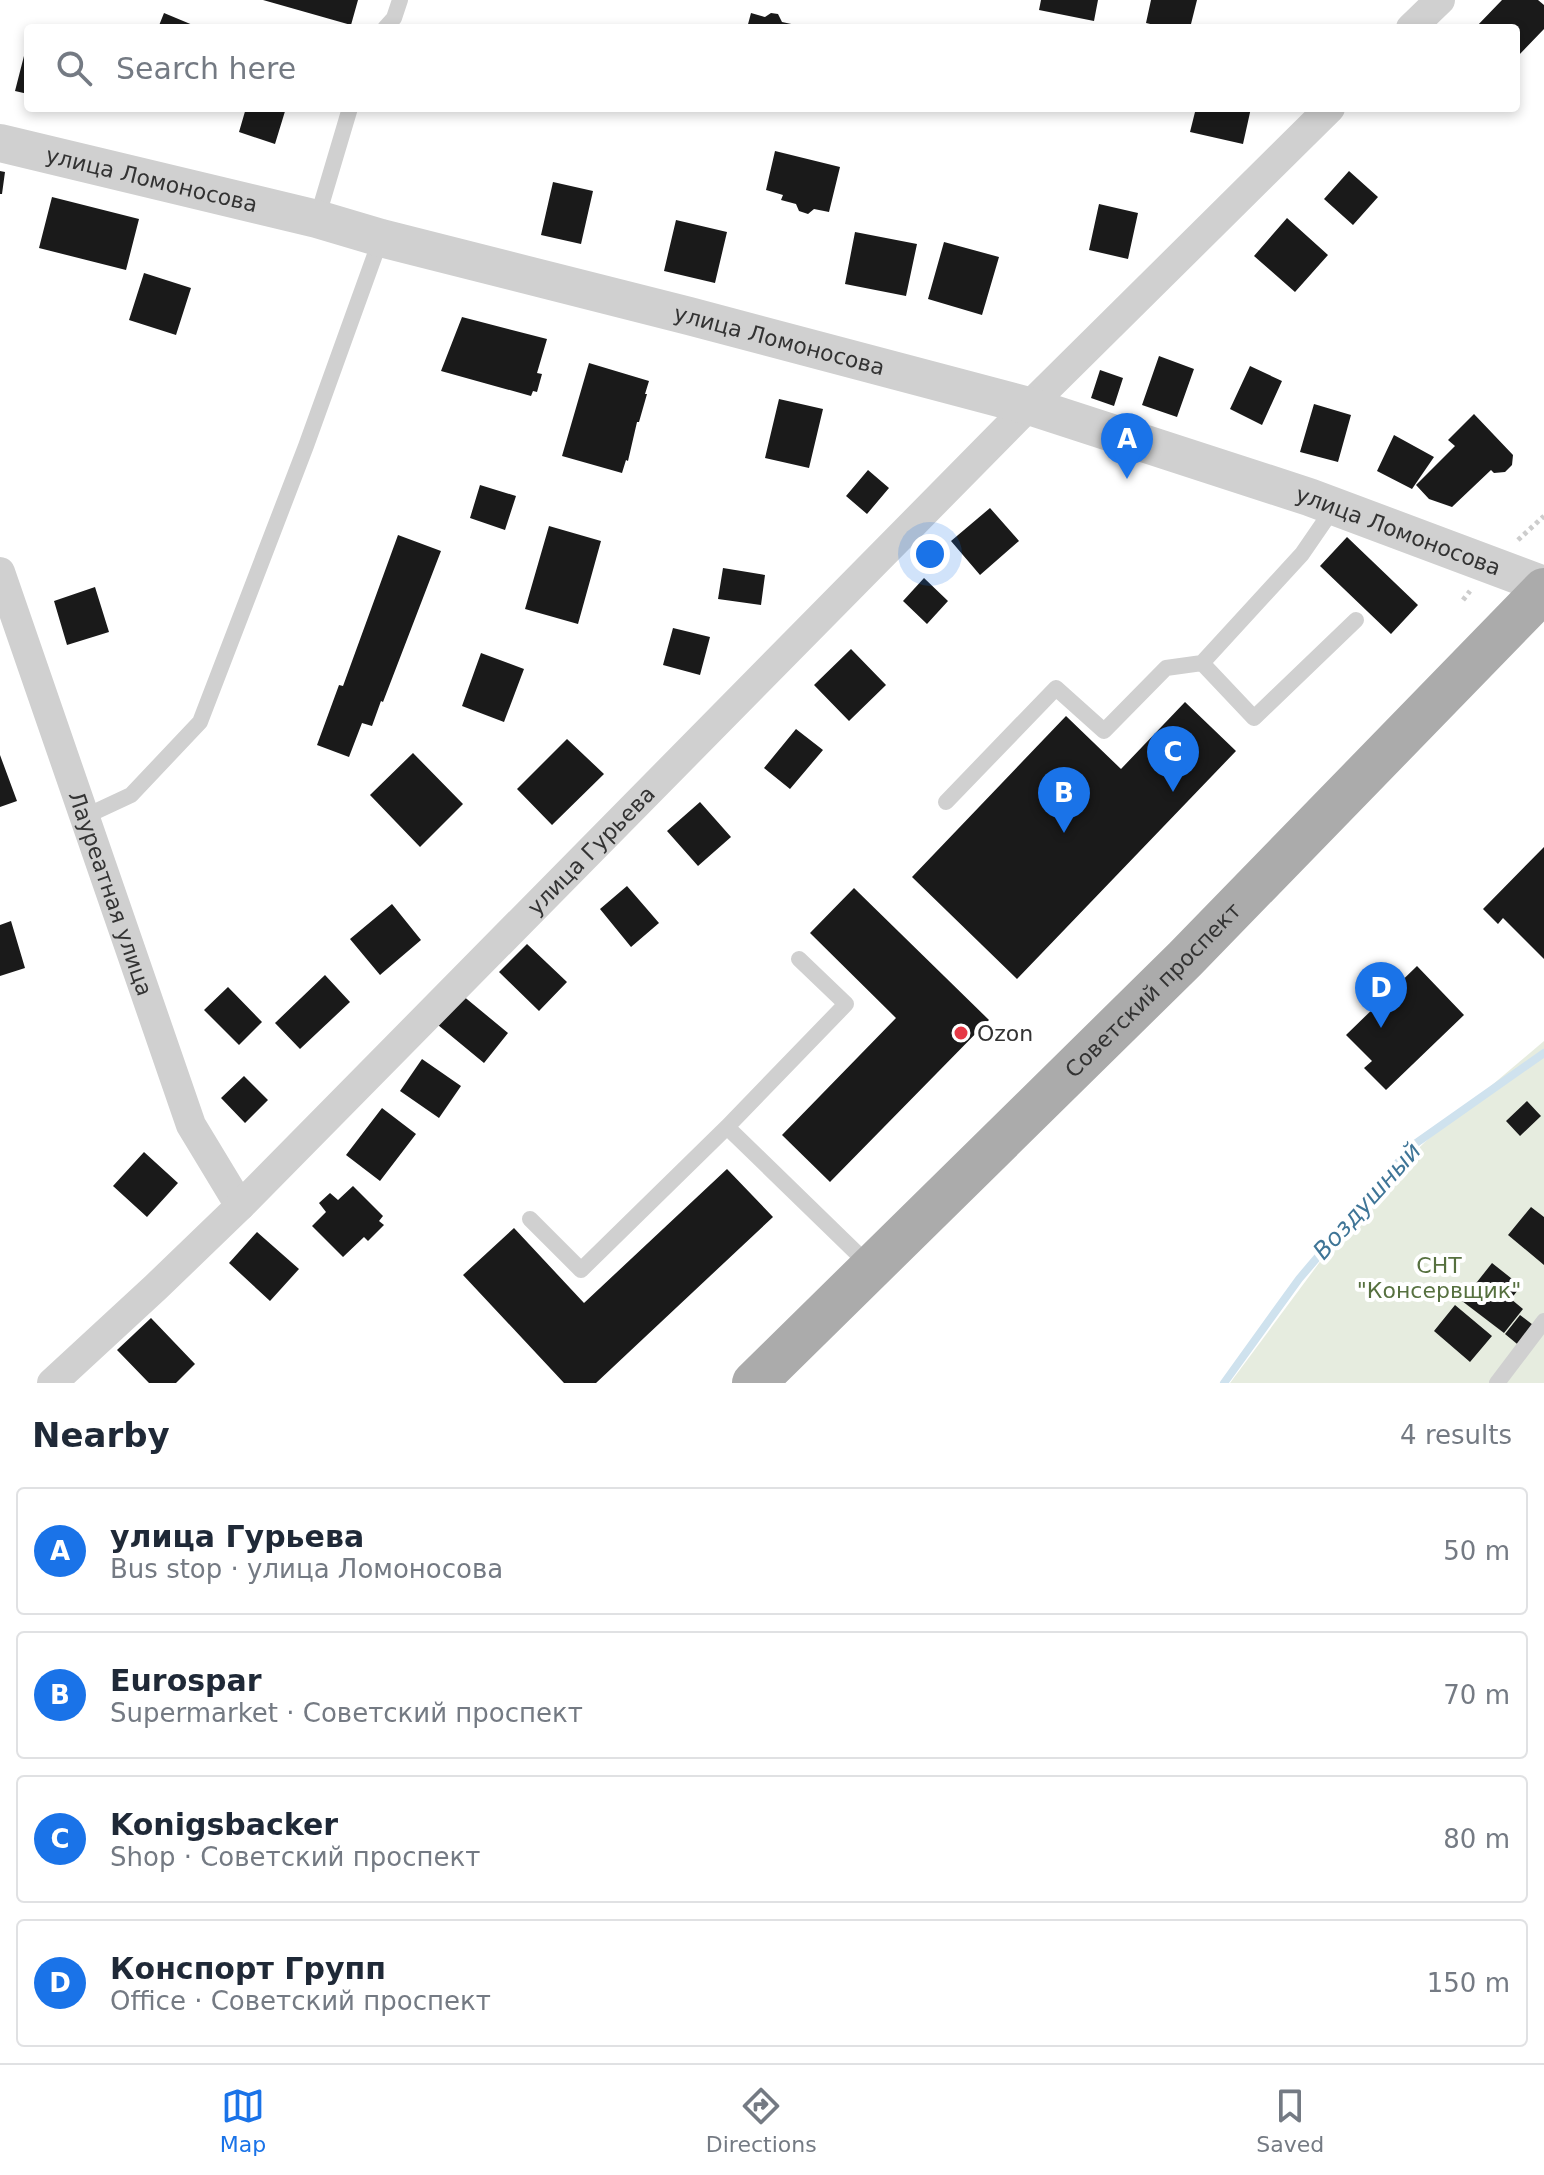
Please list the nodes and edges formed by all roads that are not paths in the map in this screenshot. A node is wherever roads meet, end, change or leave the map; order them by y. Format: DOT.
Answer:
graph roads {
  1 [pos="400,0"];
  2 [pos="1436,1"];
  3 [pos="389,24"];
  4 [pos="1415,24"];
  5 [pos="349,112"];
  6 [pos="1326,112"];
  7 [pos="0,143"];
  8 [pos="317,219"];
  9 [pos="381,238"];
  10 [pos="1029,406"];
  11 [pos="1335,506"];
  12 [pos="0,572"];
  13 [pos="1544,588"];
  14 [pos="1356,620"];
  15 [pos="1202,663"];
  16 [pos="946,802"];
  17 [pos="86,816"];
  18 [pos="799,959"];
  19 [pos="727,1127"];
  20 [pos="240,1206"];
  21 [pos="530,1219"];
  22 [pos="871,1267"];
  23 [pos="1544,1321"];
  24 [pos="52,1383"];
  25 [pos="754,1383"];
  26 [pos="1497,1383"];
  1 -- 3 [label="lane"];
  2 -- 4 [label="street"];
  5 -- 8 [label="lane"];
  6 -- 10 [label="street, улица Гурьева"];
  7 -- 8 [label="street, улица Ломоносова"];
  8 -- 9 [label="street, улица Ломоносова"];
  9 -- 10 [label="street, улица Ломоносова"];
  9 -- 17 [label="lane"];
  10 -- 11 [label="street, улица Ломоносова"];
  10 -- 20 [label="street, улица Гурьева"];
  11 -- 13 [label="street, улица Ломоносова"];
  11 -- 15 [label="lane"];
  12 -- 17 [label="street, Лауреатная улица"];
  13 -- 22 [label="main road, Советский проспект"];
  14 -- 15 [label="lane"];
  15 -- 16 [label="lane"];
  17 -- 20 [label="street, Лауреатная улица"];
  18 -- 19 [label="lane"];
  19 -- 21 [label="lane"];
  19 -- 22 [label="lane"];
  20 -- 24 [label="street, улица Гурьева"];
  22 -- 25 [label="main road, Советский проспект"];
  23 -- 26 [label="lane"];
}
